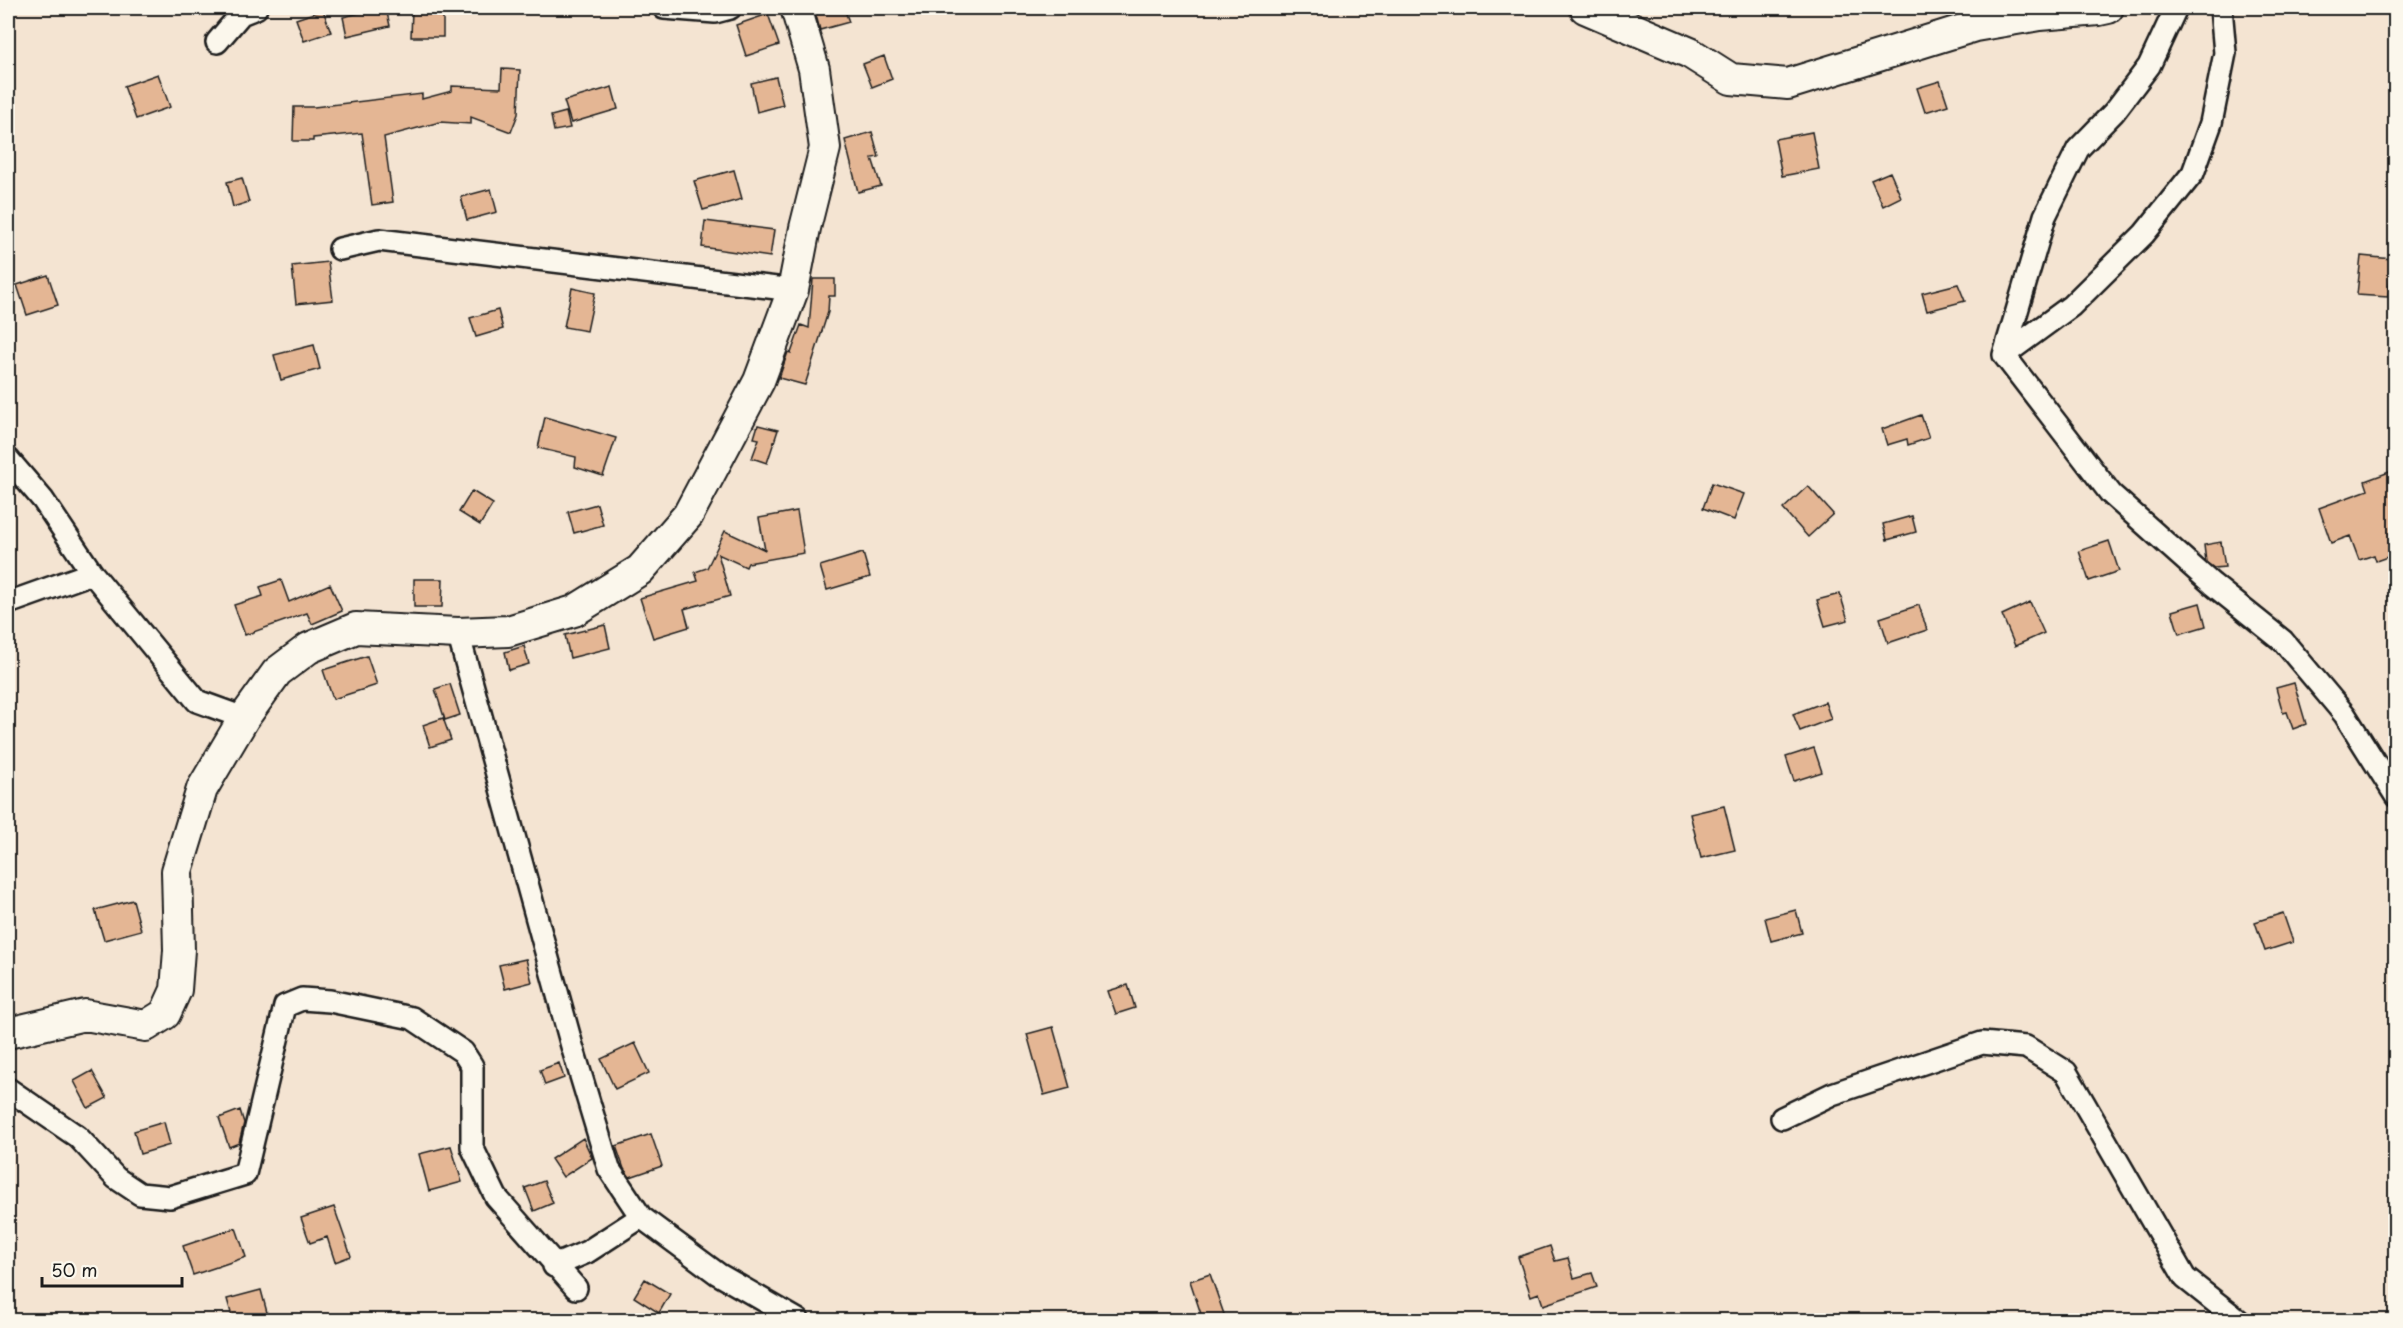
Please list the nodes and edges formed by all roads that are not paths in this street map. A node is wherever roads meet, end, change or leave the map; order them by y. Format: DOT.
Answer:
graph roads {
  1 [pos="256,8"];
  2 [pos="664,8"];
  3 [pos="729,8"];
  4 [pos="796,8"];
  5 [pos="2108,8"];
  6 [pos="2176,8"];
  7 [pos="2220,8"];
  8 [pos="1597,10"];
  9 [pos="218,42"];
  10 [pos="340,249"];
  11 [pos="793,290"];
  12 [pos="2004,355"];
  13 [pos="8,459"];
  14 [pos="92,573"];
  15 [pos="8,603"];
  16 [pos="458,633"];
  17 [pos="244,718"];
  18 [pos="2396,796"];
  19 [pos="8,1033"];
  20 [pos="8,1089"];
  21 [pos="1782,1118"];
  22 [pos="641,1217"];
  23 [pos="554,1266"];
  24 [pos="576,1288"];
  25 [pos="798,1320"];
  26 [pos="2238,1320"];
  1 -- 9 [label="street"];
  2 -- 3 [label="street"];
  4 -- 11 [label="main road"];
  5 -- 8 [label="main road"];
  6 -- 12 [label="street"];
  7 -- 12 [label="street"];
  10 -- 11 [label="street"];
  11 -- 16 [label="main road"];
  12 -- 18 [label="street"];
  13 -- 14 [label="street"];
  14 -- 15 [label="street"];
  14 -- 17 [label="street"];
  16 -- 17 [label="main road"];
  16 -- 22 [label="street"];
  17 -- 19 [label="main road"];
  20 -- 23 [label="street"];
  21 -- 26 [label="street"];
  22 -- 23 [label="street"];
  22 -- 25 [label="street"];
  23 -- 24 [label="street"];
}
